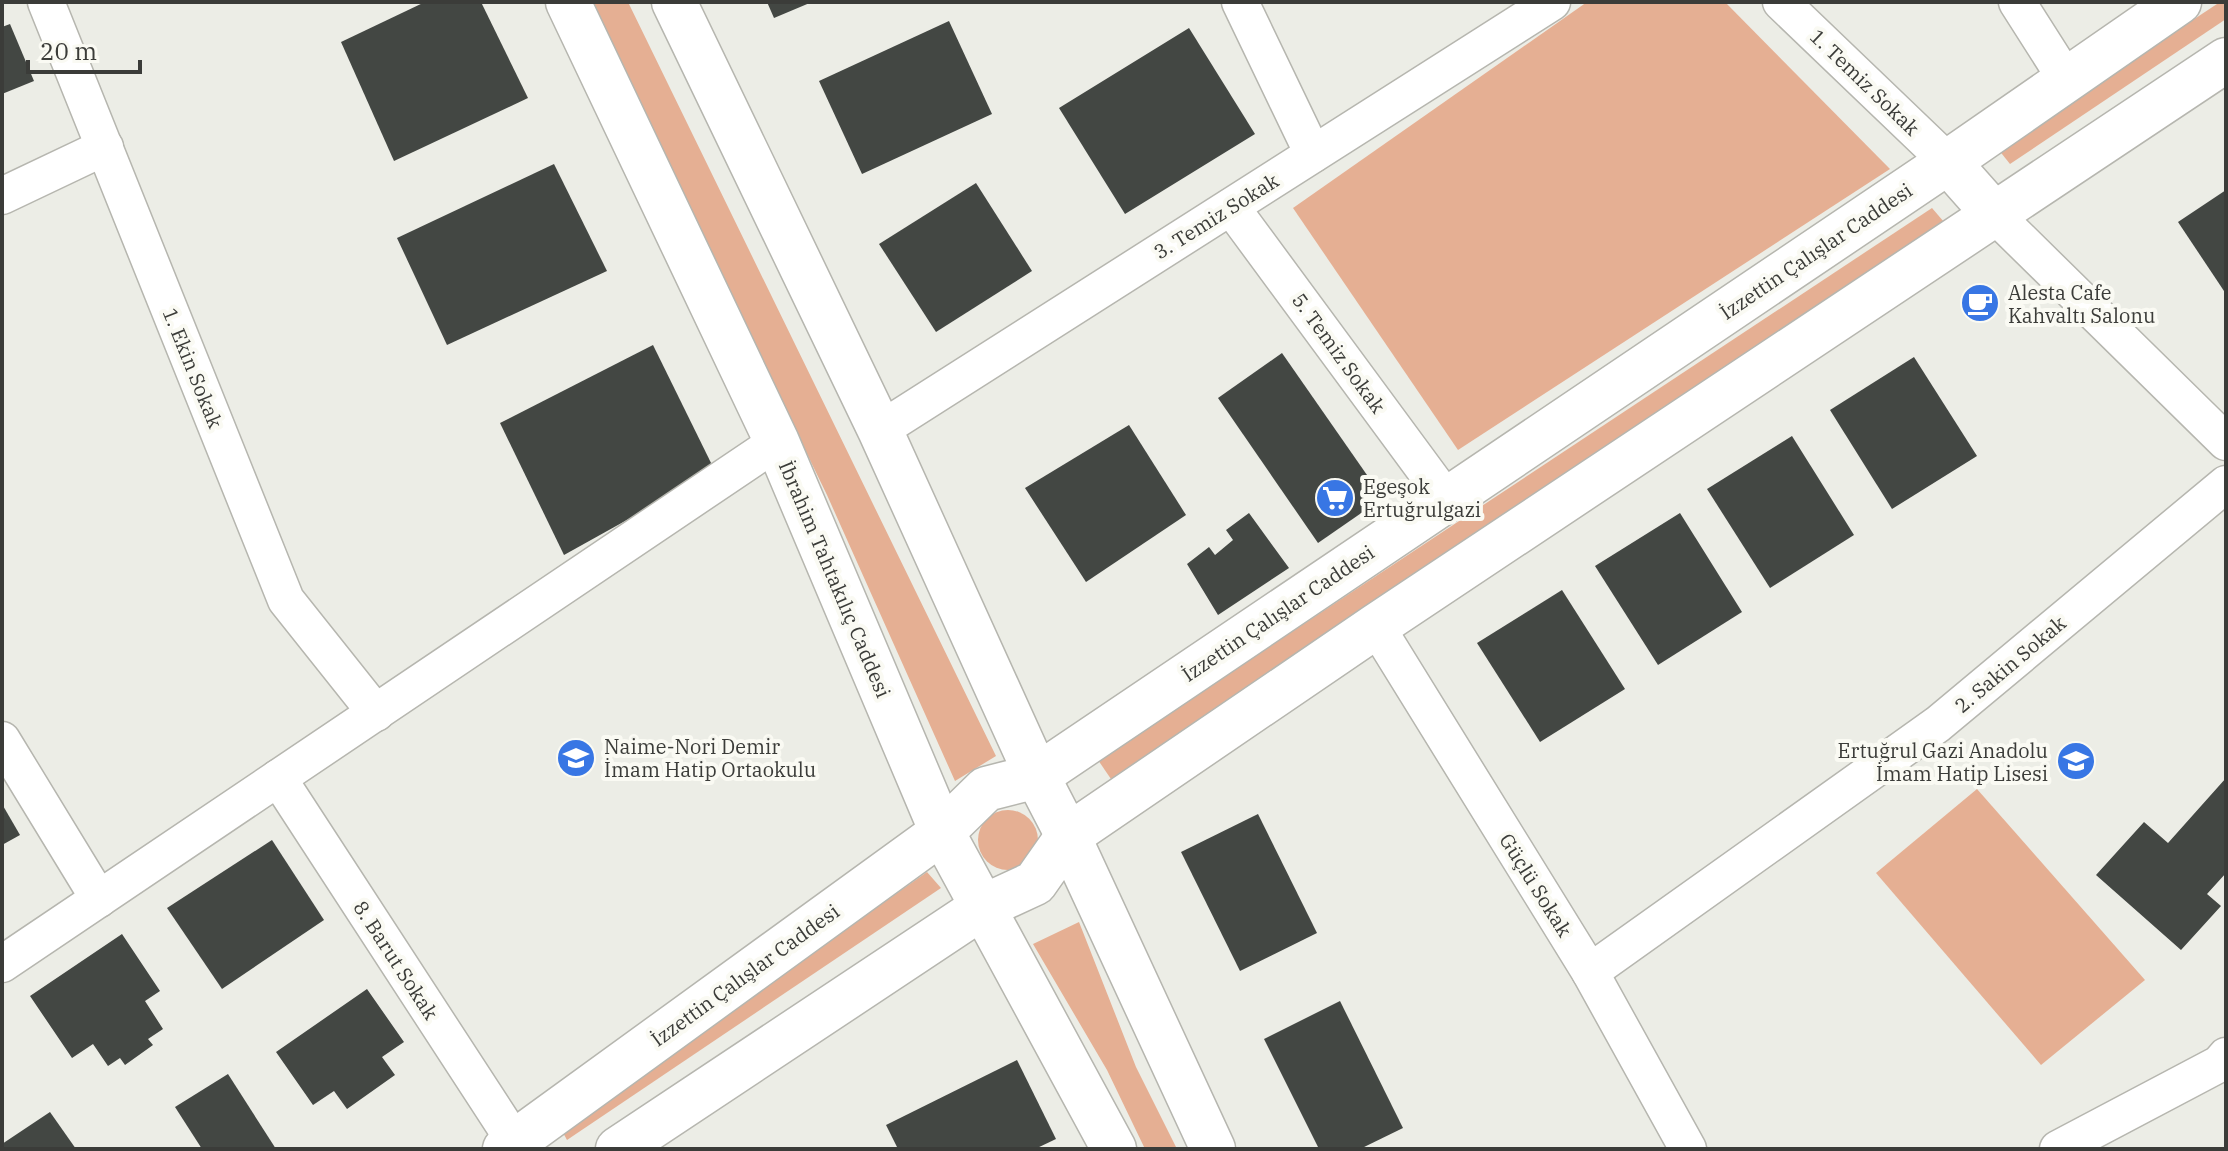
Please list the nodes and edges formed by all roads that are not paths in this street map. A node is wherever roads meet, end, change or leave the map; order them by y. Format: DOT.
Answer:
graph roads {
  1 [pos="46,2"];
  2 [pos="568,2"];
  3 [pos="674,2"];
  4 [pos="1240,2"];
  5 [pos="1552,2"];
  6 [pos="1781,2"];
  7 [pos="2017,2"];
  8 [pos="2179,2"];
  9 [pos="2226,60"];
  10 [pos="2066,79"];
  11 [pos="105,147"];
  12 [pos="1313,154"];
  13 [pos="1948,162"];
  14 [pos="2,196"];
  15 [pos="1231,207"];
  16 [pos="1995,215"];
  17 [pos="880,430"];
  18 [pos="777,442"];
  19 [pos="2226,442"];
  20 [pos="2226,484"];
  21 [pos="1447,500"];
  22 [pos="1376,626"];
  23 [pos="376,713"];
  24 [pos="2,740"];
  25 [pos="1037,776"];
  26 [pos="278,778"];
  27 [pos="942,832"];
  28 [pos="1068,836"];
  29 [pos="99,899"];
  30 [pos="981,908"];
  31 [pos="2,964"];
  32 [pos="1590,972"];
  33 [pos="2224,1064"];
  34 [pos="514,1147"];
  35 [pos="618,1149"];
  36 [pos="1114,1149"];
  37 [pos="1213,1149"];
  38 [pos="1688,1149"];
  39 [pos="2058,1149"];
  1 -- 11 [label="street, 1. Ekin Sokak"];
  2 -- 18 [label="street, İbrahim Tahtakılıç Caddesi"];
  3 -- 17 [label="street"];
  4 -- 12 [label="street"];
  5 -- 12 [label="street, 3. Temiz Sokak"];
  6 -- 13 [label="street, 1. Temiz Sokak"];
  7 -- 10 [label="street"];
  8 -- 10 [label="street, İzzettin Çalışlar Caddesi"];
  9 -- 16 [label="street"];
  10 -- 13 [label="street, İzzettin Çalışlar Caddesi"];
  11 -- 14 [label="street"];
  11 -- 23 [label="street, 1. Ekin Sokak"];
  12 -- 15 [label="street, 3. Temiz Sokak"];
  13 -- 16 [label="street"];
  13 -- 21 [label="street, İzzettin Çalışlar Caddesi"];
  15 -- 17 [label="street, 3. Temiz Sokak"];
  15 -- 21 [label="street, 5. Temiz Sokak"];
  16 -- 19 [label="street"];
  16 -- 22 [label="street"];
  17 -- 25 [label="street"];
  18 -- 23 [label="street"];
  18 -- 27 [label="street, İbrahim Tahtakılıç Caddesi"];
  20 -- 32 [label="street, 2. Sakin Sokak"];
  21 -- 25 [label="street, İzzettin Çalışlar Caddesi"];
  22 -- 28 [label="street"];
  22 -- 32 [label="street, Güçlü Sokak"];
  23 -- 26 [label="street"];
  24 -- 29 [label="street"];
  25 -- 27 [label="street, İzzettin Çalışlar Caddesi"];
  25 -- 28 [label="street"];
  26 -- 29 [label="street"];
  26 -- 34 [label="street, 8. Barut Sokak"];
  27 -- 30 [label="street, İbrahim Tahtakılıç Caddesi"];
  27 -- 34 [label="street, İzzettin Çalışlar Caddesi"];
  28 -- 30 [label="street"];
  28 -- 37 [label="street"];
  29 -- 31 [label="street"];
  30 -- 35 [label="street"];
  30 -- 36 [label="street, İbrahim Tahtakılıç Caddesi"];
  32 -- 38 [label="street, Güçlü Sokak"];
  33 -- 39 [label="street"];
}
